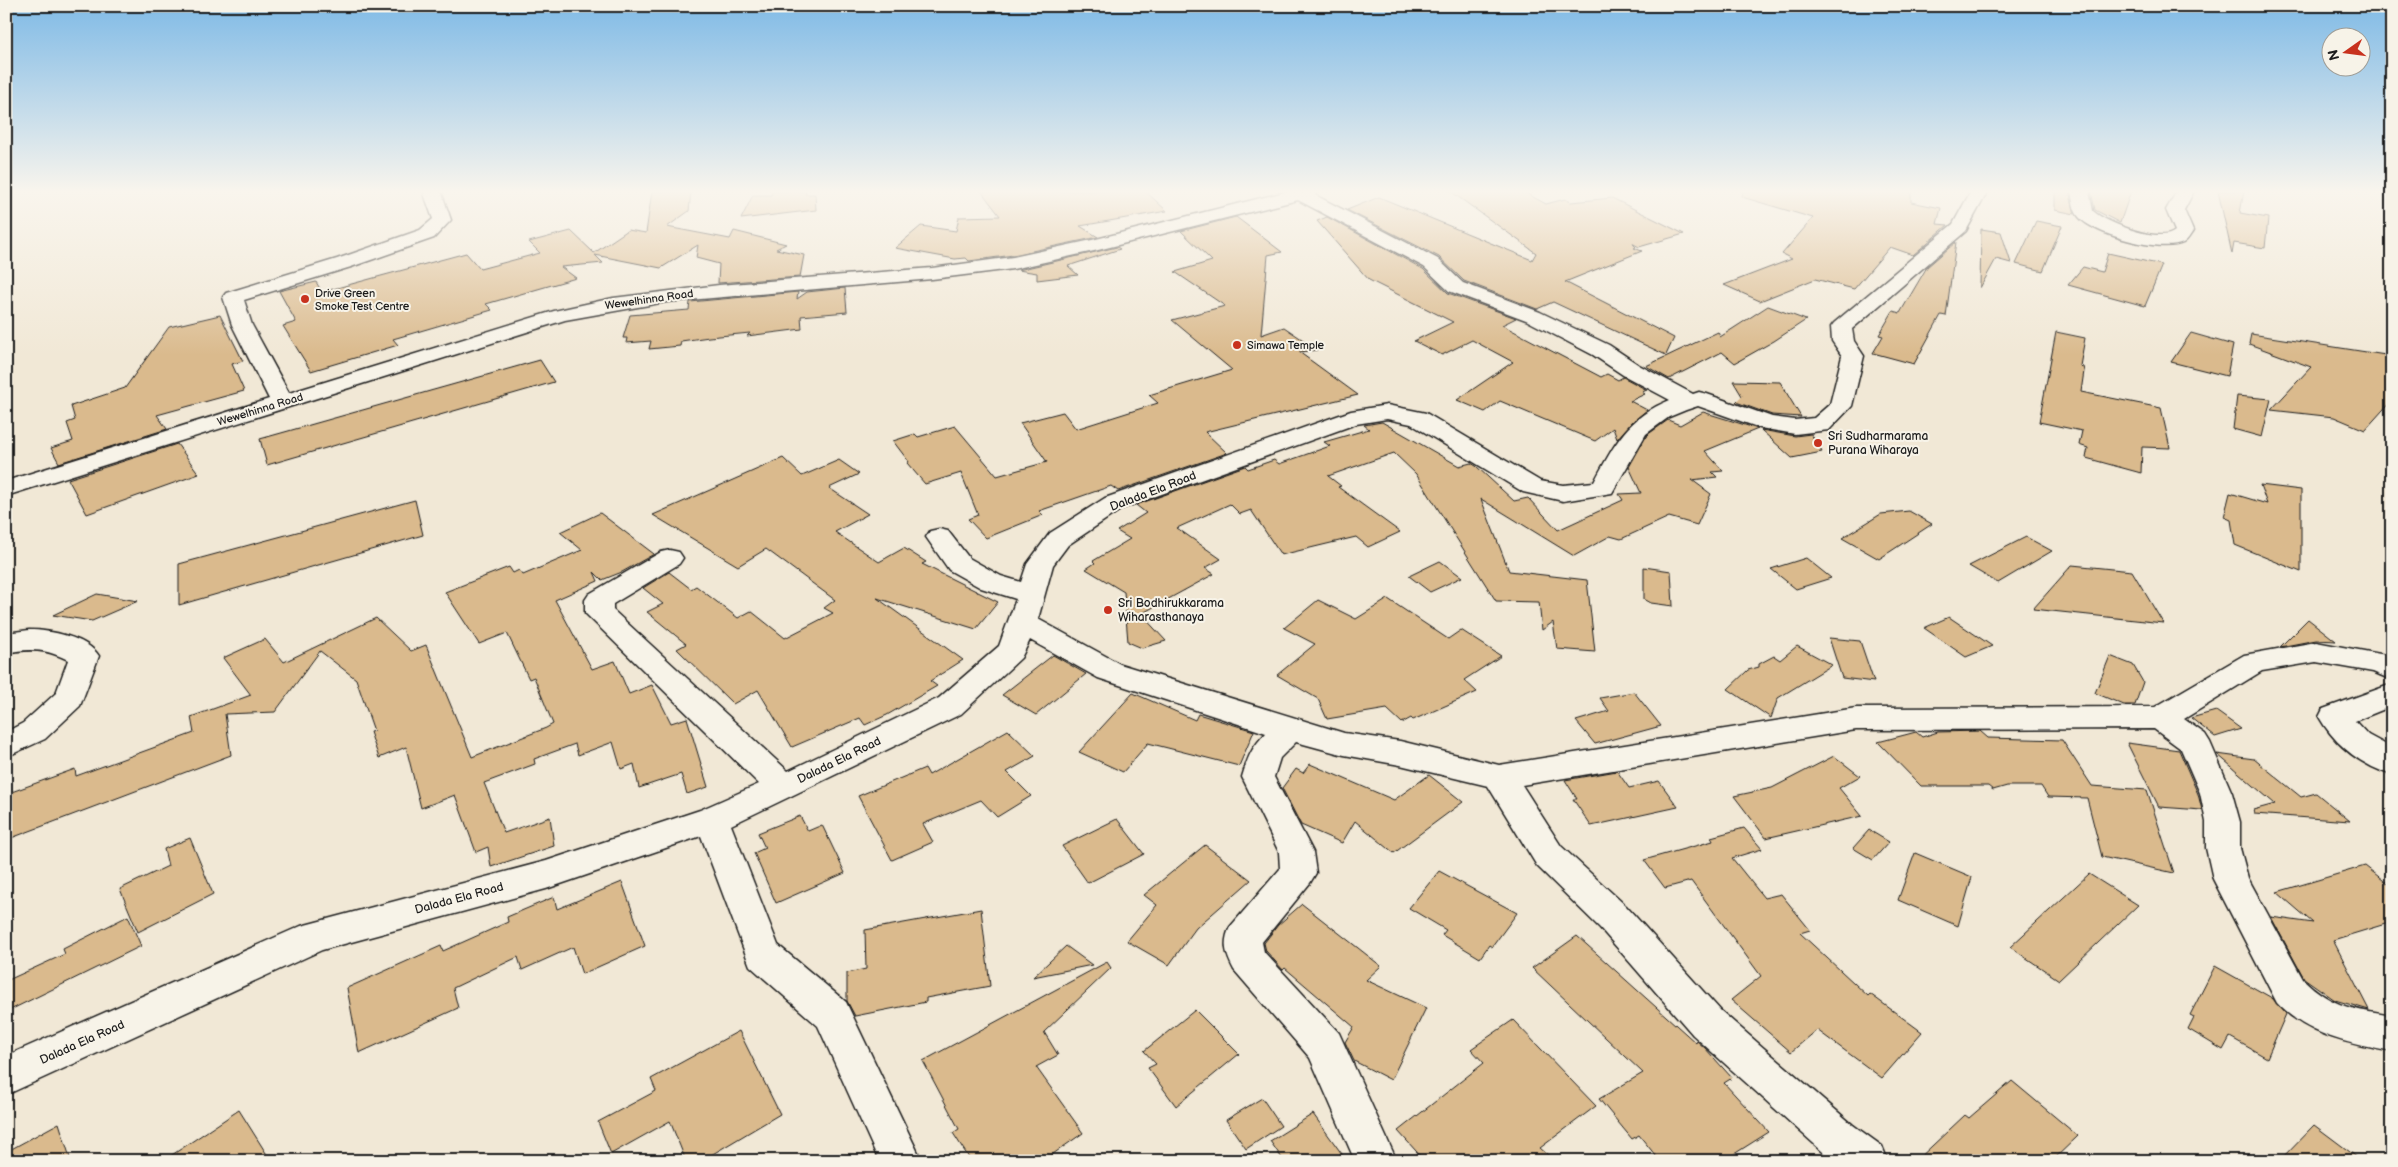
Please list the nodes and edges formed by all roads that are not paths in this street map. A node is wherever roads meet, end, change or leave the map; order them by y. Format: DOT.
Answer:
graph roads {
  1 [pos="395,245"];
  2 [pos="1091,245"];
  3 [pos="1400,245"];
  4 [pos="1938,245"];
  5 [pos="1689,401"];
  6 [pos="282,402"];
  7 [pos="6,489"];
  8 [pos="939,537"];
  9 [pos="670,558"];
  10 [pos="1030,594"];
  11 [pos="1023,623"];
  12 [pos="6,643"];
  13 [pos="2392,670"];
  14 [pos="2392,694"];
  15 [pos="2160,718"];
  16 [pos="1290,729"];
  17 [pos="6,746"];
  18 [pos="2392,762"];
  19 [pos="1498,777"];
  20 [pos="786,786"];
  21 [pos="712,819"];
  22 [pos="2392,1034"];
  23 [pos="6,1076"];
  24 [pos="901,1161"];
  25 [pos="1376,1161"];
  26 [pos="1867,1161"];
  1 -- 6 [label="street"];
  2 -- 6 [label="street, Wewelhinna Road"];
  3 -- 5 [label="street"];
  4 -- 5 [label="street, Dalada Ela Road"];
  5 -- 10 [label="street, Dalada Ela Road"];
  6 -- 7 [label="street, Wewelhinna Road"];
  8 -- 10 [label="street"];
  9 -- 20 [label="street"];
  10 -- 11 [label="street, Dalada Ela Road"];
  11 -- 16 [label="street"];
  11 -- 20 [label="street, Dalada Ela Road"];
  12 -- 17 [label="street"];
  13 -- 15 [label="street"];
  14 -- 18 [label="street"];
  15 -- 19 [label="street"];
  15 -- 22 [label="street"];
  16 -- 19 [label="street"];
  16 -- 25 [label="street"];
  19 -- 26 [label="street"];
  20 -- 21 [label="street, Dalada Ela Road"];
  21 -- 23 [label="street, Dalada Ela Road"];
  21 -- 24 [label="street"];
}
